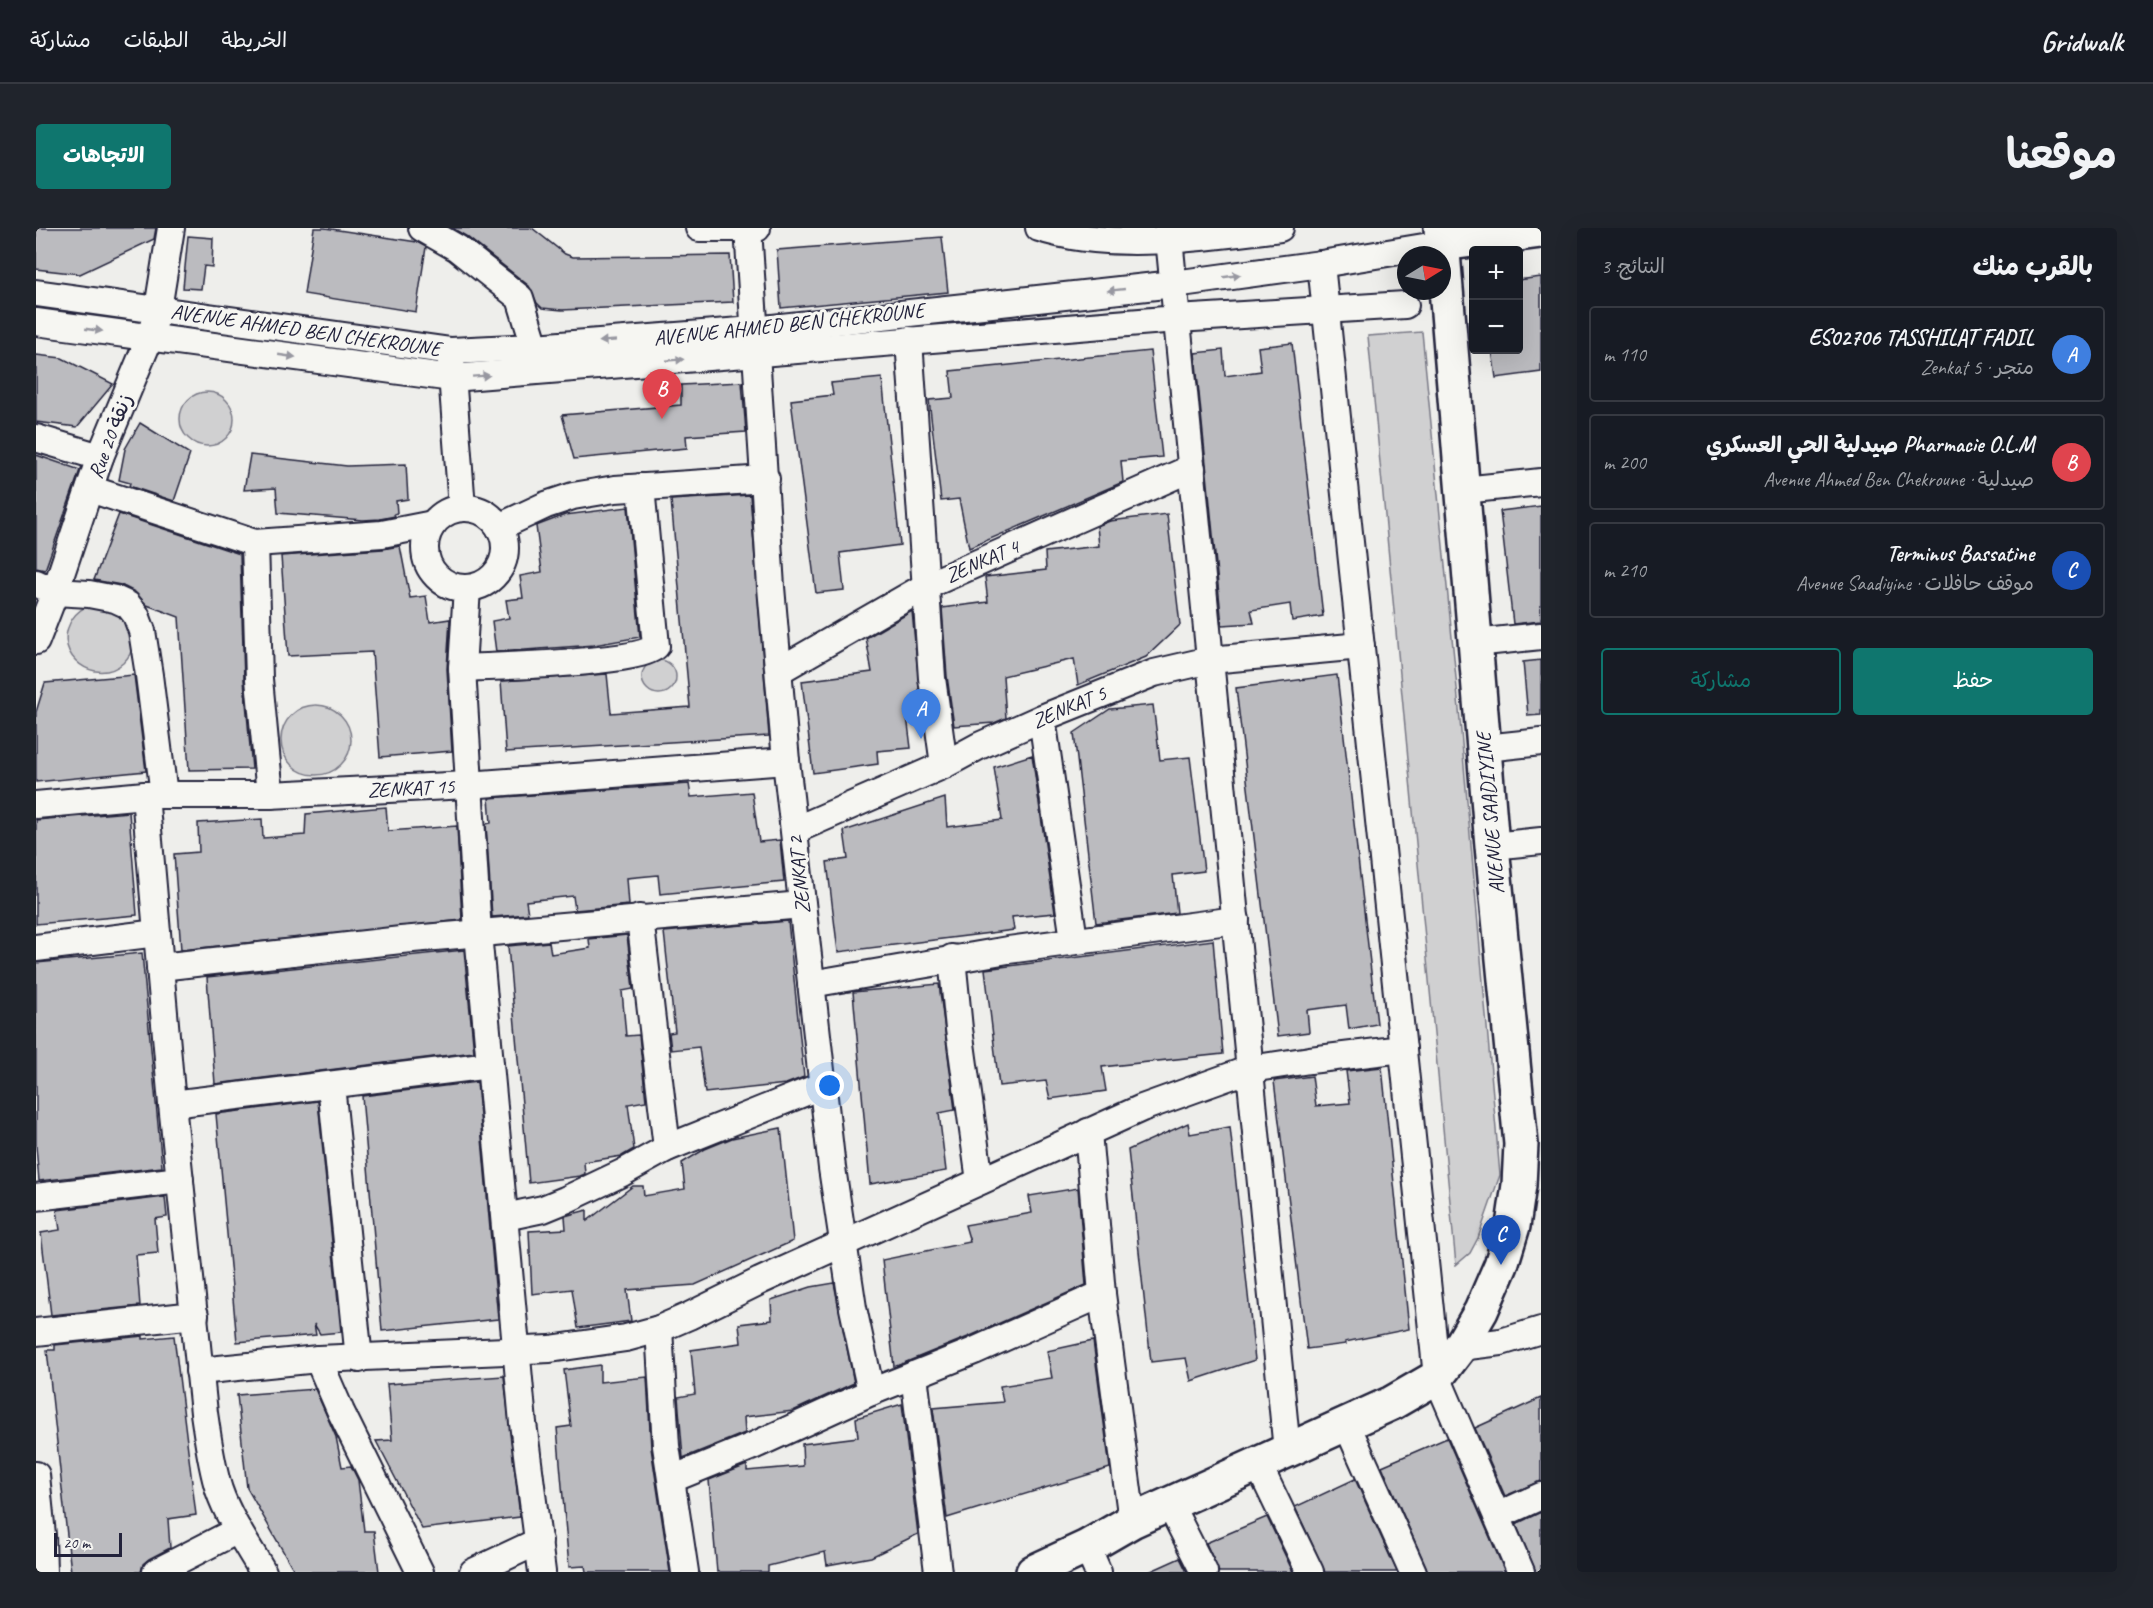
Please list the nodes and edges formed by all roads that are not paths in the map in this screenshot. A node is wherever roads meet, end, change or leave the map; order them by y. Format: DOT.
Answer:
graph roads {
  1 [pos="422,228"];
  2 [pos="699,228"];
  3 [pos="751,228"];
  4 [pos="1039,228"];
  5 [pos="1280,228"];
  6 [pos="172,229"];
  7 [pos="1541,231"];
  8 [pos="1169,233"];
  9 [pos="1442,236"];
  10 [pos="1322,264"];
  11 [pos="1174,284"];
  12 [pos="36,293"];
  13 [pos="1405,305"];
  14 [pos="158,309"];
  15 [pos="1327,310"];
  16 [pos="1177,319"];
  17 [pos="36,322"];
  18 [pos="150,337"];
  19 [pos="909,340"];
  20 [pos="755,342"];
  21 [pos="535,347"];
  22 [pos="451,351"];
  23 [pos="452,378"];
  24 [pos="36,438"];
  25 [pos="100,457"];
  26 [pos="1191,468"];
  27 [pos="766,479"];
  28 [pos="1541,482"];
  29 [pos="641,487"];
  30 [pos="90,489"];
  31 [pos="1463,490"];
  32 [pos="462,508"];
  33 [pos="433,524"];
  34 [pos="499,527"];
  35 [pos="255,543"];
  36 [pos="926,586"];
  37 [pos="46,588"];
  38 [pos="467,588"];
  39 [pos="1541,636"];
  40 [pos="36,641"];
  41 [pos="1475,643"];
  42 [pos="1361,646"];
  43 [pos="1210,660"];
  44 [pos="462,668"];
  45 [pos="780,670"];
  46 [pos="1042,718"];
  47 [pos="1541,742"];
  48 [pos="1485,747"];
  49 [pos="786,761"];
  50 [pos="944,765"];
  51 [pos="468,785"];
  52 [pos="155,795"];
  53 [pos="270,795"];
  54 [pos="36,805"];
  55 [pos="795,830"];
  56 [pos="1541,841"];
  57 [pos="1492,846"];
  58 [pos="802,905"];
  59 [pos="640,918"];
  60 [pos="1236,920"];
  61 [pos="157,933"];
  62 [pos="478,933"];
  63 [pos="1074,940"];
  64 [pos="36,948"];
  65 [pos="952,958"];
  66 [pos="160,968"];
  67 [pos="811,984"];
  68 [pos="1403,1049"];
  69 [pos="490,1065"];
  70 [pos="1250,1070"];
  71 [pos="331,1085"];
  72 [pos="821,1086"];
  73 [pos="172,1104"];
  74 [pos="1088,1132"];
  75 [pos="1531,1144"];
  76 [pos="667,1148"];
  77 [pos="180,1180"];
  78 [pos="980,1181"];
  79 [pos="36,1197"];
  80 [pos="505,1217"];
  81 [pos="844,1244"];
  82 [pos="1102,1294"];
  83 [pos="195,1316"];
  84 [pos="659,1329"];
  85 [pos="1541,1330"];
  86 [pos="36,1332"];
  87 [pos="1460,1347"];
  88 [pos="517,1351"];
  89 [pos="318,1359"];
  90 [pos="359,1359"];
  91 [pos="199,1371"];
  92 [pos="914,1375"];
  93 [pos="1437,1377"];
  94 [pos="871,1392"];
  95 [pos="1347,1425"];
  96 [pos="1273,1457"];
  97 [pos="36,1475"];
  98 [pos="672,1479"];
  99 [pos="1541,1496"];
  100 [pos="1170,1505"];
  101 [pos="1497,1516"];
  102 [pos="1132,1521"];
  103 [pos="238,1530"];
  104 [pos="39,1535"];
  105 [pos="539,1541"];
  106 [pos="1092,1560"];
  107 [pos="42,1572"];
  108 [pos="156,1572"];
  109 [pos="263,1572"];
  110 [pos="420,1572"];
  111 [pos="473,1572"];
  112 [pos="542,1572"];
  113 [pos="685,1572"];
  114 [pos="938,1572"];
  115 [pos="1033,1572"];
  116 [pos="1204,1572"];
  117 [pos="1310,1572"];
  118 [pos="1413,1572"];
  119 [pos="1521,1572"];
  1 -- 21 [label="street"];
  2 -- 3 [label="street"];
  3 -- 20 [label="street, ZENKAT 2"];
  4 -- 8 [label="street"];
  5 -- 8 [label="street"];
  6 -- 14 [label="street, Rue 20 زنقة"];
  7 -- 9 [label="main road, AVENUE AHMED BEN CHEKROUNE"];
  8 -- 11 [label="street"];
  9 -- 10 [label="street, AVENUE AHMED BEN CHEKROUNE"];
  9 -- 31 [label="main road, AVENUE SAADIYINE"];
  11 -- 10 [label="street, AVENUE AHMED BEN CHEKROUNE, one-way"];
  10 -- 15 [label="street"];
  11 -- 16 [label="street"];
  11 -- 20 [label="street, AVENUE AHMED BEN CHEKROUNE, one-way"];
  12 -- 14 [label="street, AVENUE AHMED BEN CHEKROUNE"];
  13 -- 15 [label="street, AVENUE AHMED BEN CHEKROUNE"];
  14 -- 18 [label="street, Rue 20 زنقة"];
  14 -- 22 [label="street, AVENUE AHMED BEN CHEKROUNE"];
  15 -- 16 [label="street, AVENUE AHMED BEN CHEKROUNE"];
  15 -- 42 [label="street"];
  16 -- 19 [label="street, AVENUE AHMED BEN CHEKROUNE"];
  16 -- 26 [label="street"];
  17 -- 18 [label="street, AVENUE AHMED BEN CHEKROUNE, one-way"];
  18 -- 23 [label="street, AVENUE AHMED BEN CHEKROUNE, one-way"];
  18 -- 25 [label="street, Rue 20 زنقة"];
  19 -- 20 [label="street, AVENUE AHMED BEN CHEKROUNE"];
  19 -- 36 [label="street"];
  20 -- 21 [label="street, AVENUE AHMED BEN CHEKROUNE, one-way"];
  23 -- 20 [label="street, AVENUE AHMED BEN CHEKROUNE, one-way"];
  20 -- 27 [label="street, ZENKAT 2"];
  21 -- 22 [label="street, AVENUE AHMED BEN CHEKROUNE"];
  22 -- 23 [label="street"];
  23 -- 32 [label="street"];
  24 -- 25 [label="street"];
  25 -- 30 [label="street, Rue 20 زنقة"];
  26 -- 36 [label="street, ZENKAT 4"];
  26 -- 43 [label="street"];
  27 -- 29 [label="street"];
  27 -- 45 [label="street, ZENKAT 2"];
  28 -- 31 [label="street"];
  29 -- 34 [label="street"];
  29 -- 44 [label="street"];
  30 -- 35 [label="street"];
  30 -- 37 [label="street, Rue 20 زنقة"];
  31 -- 41 [label="main road, AVENUE SAADIYINE"];
  32 -- 33 [label="street"];
  32 -- 34 [label="street"];
  33 -- 35 [label="street"];
  33 -- 38 [label="street"];
  34 -- 38 [label="street"];
  35 -- 53 [label="street"];
  36 -- 45 [label="street, ZENKAT 4"];
  36 -- 50 [label="street"];
  37 -- 40 [label="street, Rue 20 زنقة"];
  37 -- 52 [label="street"];
  38 -- 44 [label="street"];
  39 -- 41 [label="street"];
  41 -- 48 [label="main road, AVENUE SAADIYINE"];
  42 -- 43 [label="street, ZENKAT 5"];
  42 -- 68 [label="street"];
  43 -- 46 [label="street, ZENKAT 5"];
  43 -- 60 [label="street"];
  44 -- 51 [label="street"];
  45 -- 49 [label="street, ZENKAT 2"];
  46 -- 50 [label="street, ZENKAT 5"];
  46 -- 63 [label="street"];
  47 -- 48 [label="street"];
  48 -- 57 [label="main road, AVENUE SAADIYINE"];
  49 -- 51 [label="street, ZENKAT 15"];
  49 -- 55 [label="street, ZENKAT 2"];
  50 -- 55 [label="street, ZENKAT 5"];
  51 -- 53 [label="street, ZENKAT 15"];
  51 -- 62 [label="street"];
  52 -- 53 [label="street, ZENKAT 15"];
  52 -- 54 [label="street, ZENKAT 15"];
  52 -- 61 [label="street"];
  55 -- 58 [label="street, ZENKAT 2"];
  56 -- 57 [label="street"];
  57 -- 75 [label="main road, AVENUE SAADIYINE"];
  58 -- 59 [label="street"];
  58 -- 67 [label="street, ZENKAT 2"];
  59 -- 62 [label="street"];
  59 -- 76 [label="street"];
  60 -- 63 [label="street"];
  60 -- 70 [label="street"];
  61 -- 64 [label="street"];
  61 -- 66 [label="street"];
  62 -- 66 [label="street"];
  62 -- 69 [label="street"];
  63 -- 65 [label="street"];
  65 -- 67 [label="street"];
  65 -- 78 [label="street"];
  66 -- 73 [label="street"];
  67 -- 72 [label="street, ZENKAT 2"];
  68 -- 70 [label="street"];
  68 -- 93 [label="street"];
  69 -- 71 [label="street"];
  69 -- 80 [label="street"];
  70 -- 74 [label="street"];
  70 -- 96 [label="street"];
  71 -- 73 [label="street"];
  71 -- 90 [label="street"];
  72 -- 76 [label="street"];
  72 -- 81 [label="street, ZENKAT 2"];
  73 -- 77 [label="street"];
  74 -- 78 [label="street"];
  74 -- 82 [label="street"];
  75 -- 87 [label="main road, AVENUE SAADIYINE"];
  76 -- 80 [label="street"];
  77 -- 79 [label="street"];
  77 -- 83 [label="street"];
  78 -- 81 [label="street"];
  80 -- 88 [label="street"];
  81 -- 84 [label="street"];
  81 -- 94 [label="street, ZENKAT 2"];
  82 -- 92 [label="street"];
  82 -- 102 [label="street"];
  83 -- 86 [label="street"];
  83 -- 91 [label="street"];
  84 -- 88 [label="street"];
  84 -- 98 [label="street"];
  85 -- 87 [label="street"];
  87 -- 93 [label="main road, AVENUE SAADIYINE"];
  88 -- 90 [label="street"];
  88 -- 105 [label="street"];
  89 -- 90 [label="street"];
  89 -- 91 [label="street"];
  89 -- 110 [label="street"];
  91 -- 103 [label="street"];
  92 -- 94 [label="street"];
  92 -- 114 [label="street"];
  93 -- 95 [label="main road"];
  93 -- 101 [label="street"];
  94 -- 98 [label="street"];
  95 -- 96 [label="main road"];
  95 -- 118 [label="street"];
  96 -- 100 [label="main road"];
  96 -- 117 [label="street"];
  97 -- 104 [label="street"];
  98 -- 113 [label="street"];
  99 -- 101 [label="street"];
  100 -- 102 [label="main road"];
  100 -- 116 [label="street"];
  101 -- 119 [label="street"];
  102 -- 106 [label="main road"];
  103 -- 108 [label="street"];
  103 -- 109 [label="street"];
  104 -- 107 [label="street"];
  105 -- 111 [label="street"];
  105 -- 112 [label="street"];
  106 -- 115 [label="main road"];
}
